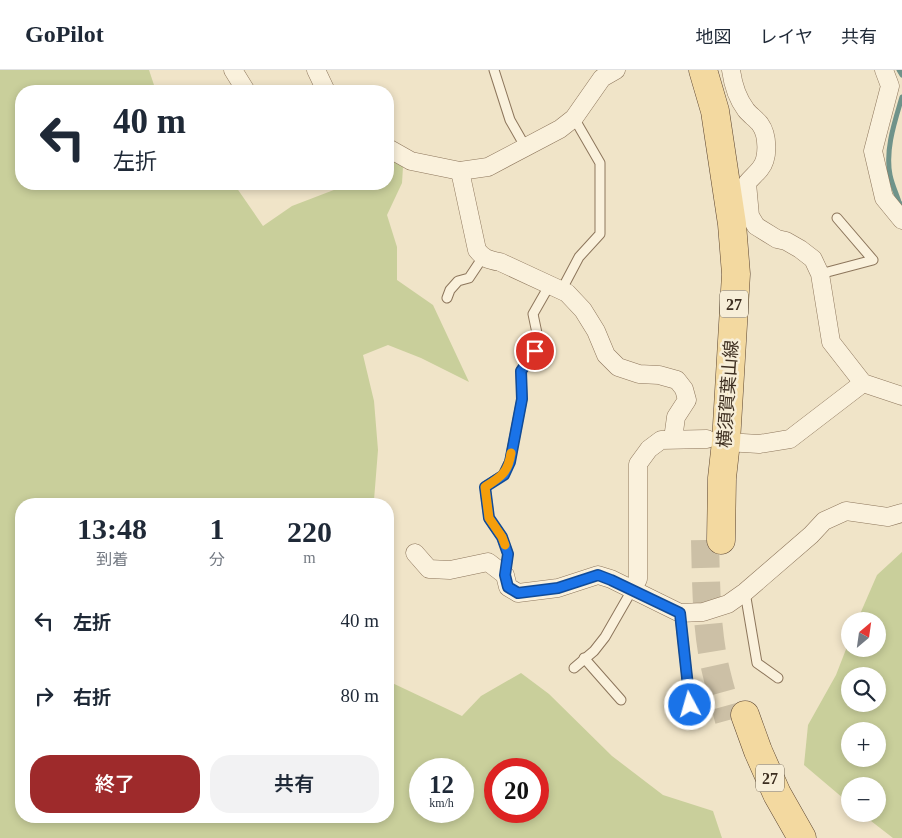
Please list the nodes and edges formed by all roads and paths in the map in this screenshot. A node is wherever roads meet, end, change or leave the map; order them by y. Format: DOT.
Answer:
graph roads {
  1 [pos="233,70"];
  2 [pos="316,70"];
  3 [pos="494,70"];
  4 [pos="616,70"];
  5 [pos="684,70"];
  6 [pos="703,70"];
  7 [pos="731,70"];
  8 [pos="884,70"];
  9 [pos="242,85"];
  10 [pos="323,85"];
  11 [pos="574,118"];
  12 [pos="526,148"];
  13 [pos="394,151"];
  14 [pos="460,171"];
  15 [pos="837,218"];
  16 [pos="902,220"];
  17 [pos="483,257"];
  18 [pos="820,274"];
  19 [pos="555,289"];
  20 [pos="447,298"];
  21 [pos="862,383"];
  22 [pos="902,396"];
  23 [pos="673,439"];
  24 [pos="717,441"];
  25 [pos="902,513"];
  26 [pos="713,540"];
  27 [pos="415,553"];
  28 [pos="505,575"];
  29 [pos="632,590"];
  30 [pos="745,592"];
  31 [pos="680,613"];
  32 [pos="584,658"];
  33 [pos="574,668"];
  34 [pos="778,678"];
  35 [pos="621,700"];
  36 [pos="690,705"];
  37 [pos="782,838"];
  38 [pos="802,838"];
  1 -- 9 [label="street"];
  2 -- 10 [label="street"];
  3 -- 12 [label="lane"];
  4 -- 11 [label="street"];
  5 -- 24 [label="main road, 横須賀葉山線 / 27"];
  6 -- 24 [label="main road, 横須賀葉山線 / 27"];
  7 -- 18 [label="street"];
  8 -- 16 [label="street"];
  11 -- 12 [label="street"];
  11 -- 19 [label="lane"];
  12 -- 14 [label="street"];
  13 -- 14 [label="street"];
  14 -- 17 [label="street"];
  15 -- 18 [label="lane"];
  17 -- 19 [label="street"];
  17 -- 20 [label="lane"];
  18 -- 21 [label="street"];
  19 -- 23 [label="street"];
  19 -- 28 [label="lane"];
  21 -- 22 [label="street"];
  21 -- 24 [label="street"];
  23 -- 24 [label="street"];
  23 -- 29 [label="street"];
  24 -- 26 [label="main road, 横須賀葉山線 / 27"];
  25 -- 30 [label="street"];
  27 -- 28 [label="street"];
  28 -- 29 [label="street"];
  29 -- 31 [label="street"];
  29 -- 32 [label="lane"];
  30 -- 31 [label="street"];
  30 -- 34 [label="lane"];
  31 -- 36 [label="lane"];
  32 -- 33 [label="lane"];
  32 -- 35 [label="lane"];
  37 -- 38 [label="main road, 27"];
}
